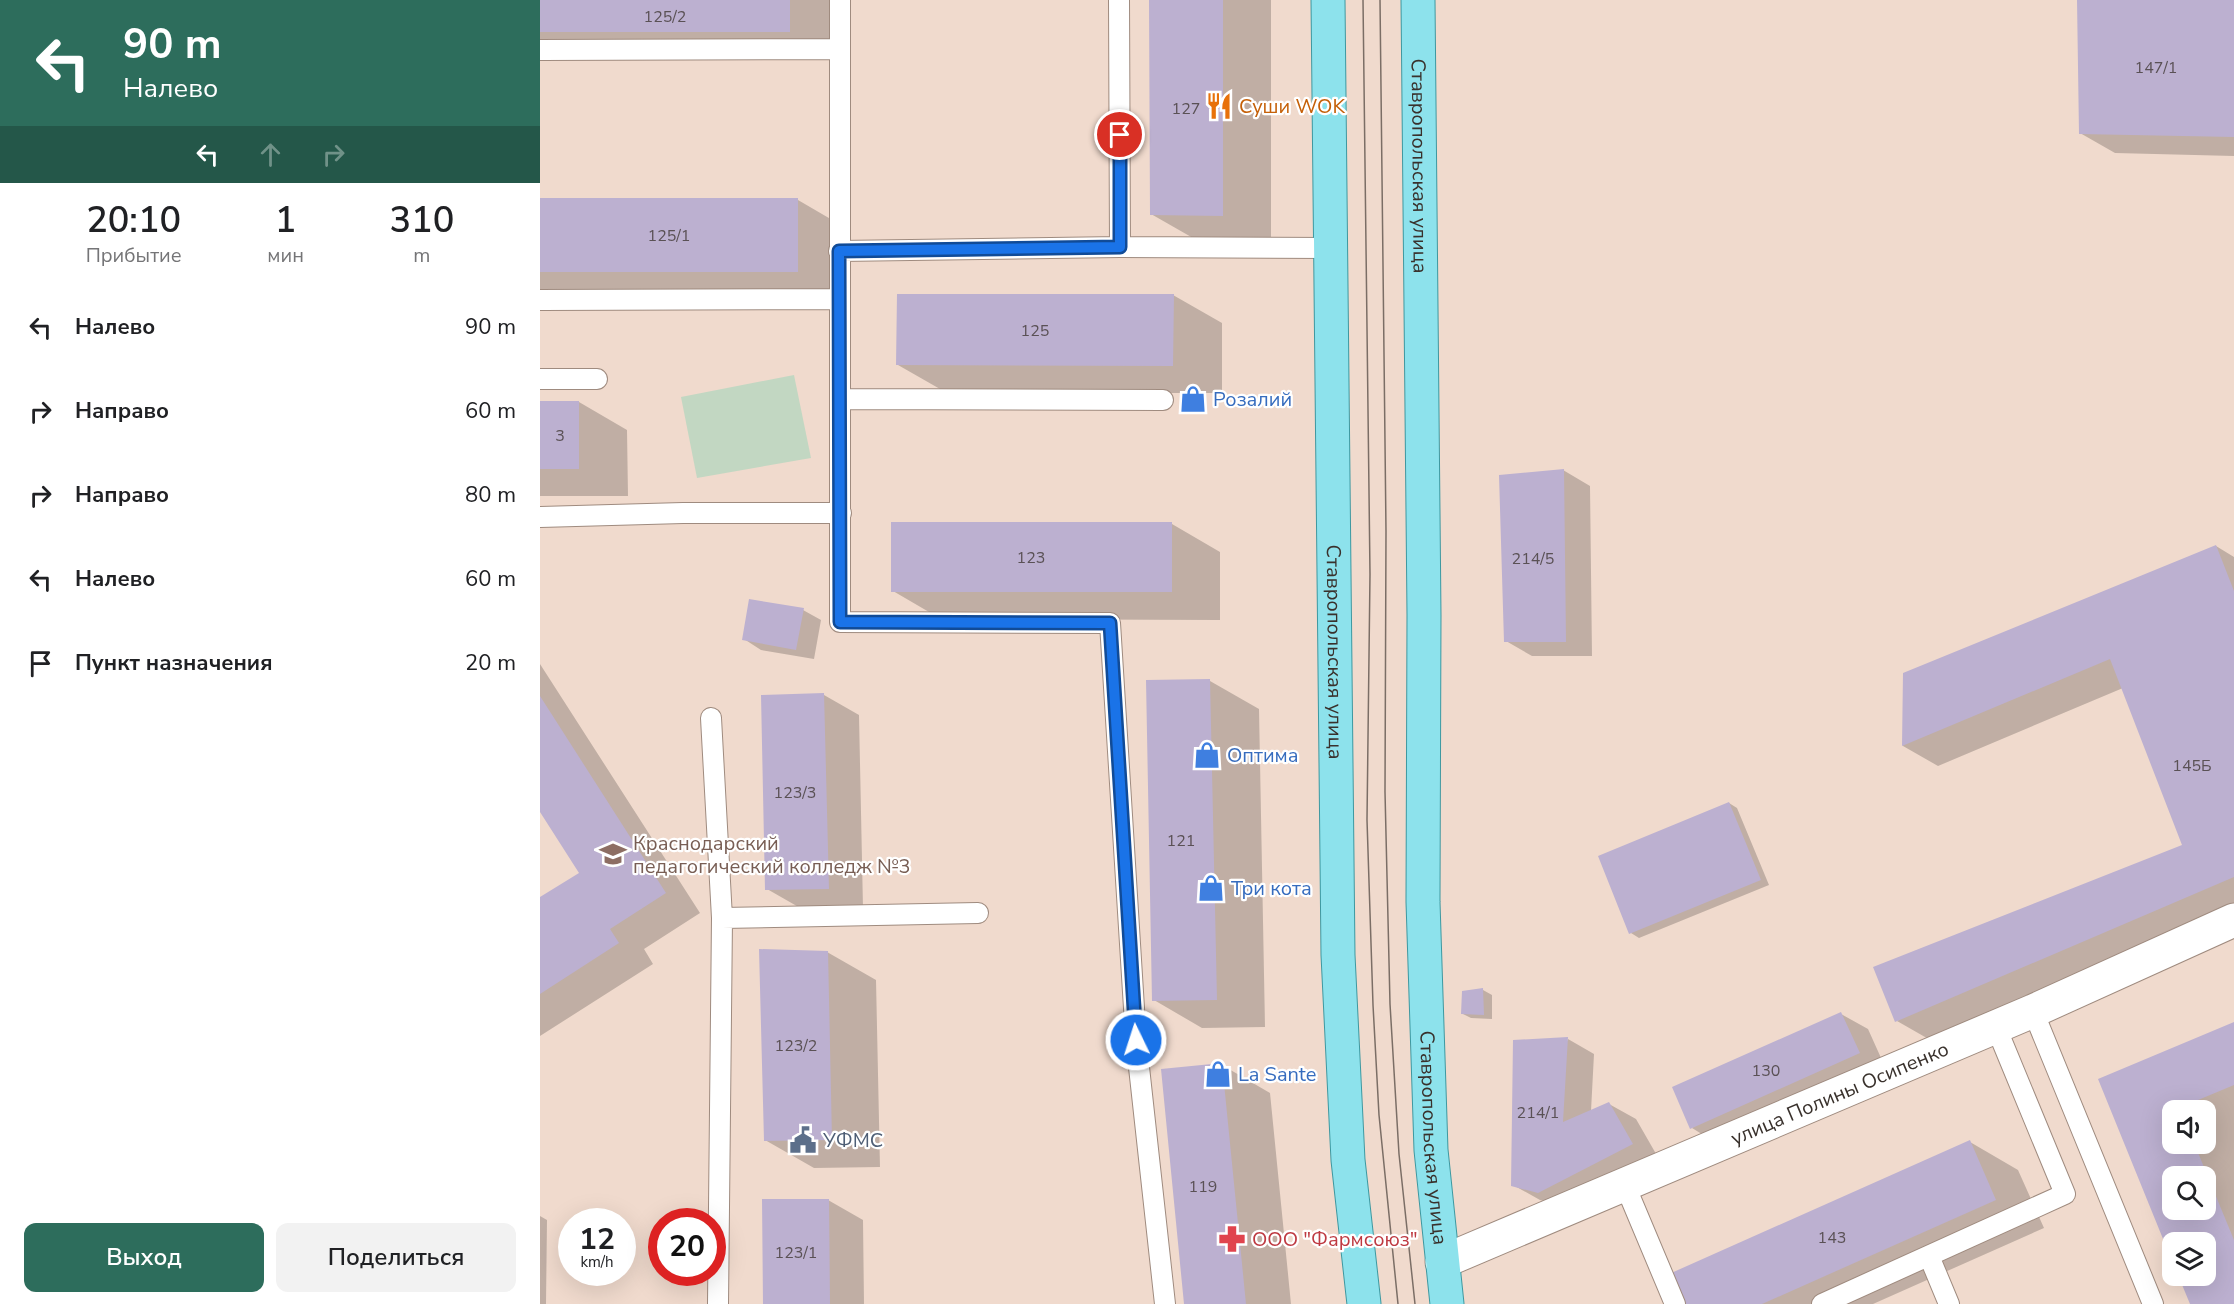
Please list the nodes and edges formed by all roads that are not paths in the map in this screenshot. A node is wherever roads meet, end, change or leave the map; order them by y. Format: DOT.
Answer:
graph roads {
  1 [pos="840,0"];
  2 [pos="1119,0"];
  3 [pos="1328,0"];
  4 [pos="1418,0"];
  5 [pos="840,49"];
  6 [pos="540,50"];
  7 [pos="1120,247"];
  8 [pos="1331,248"];
  9 [pos="839,251"];
  10 [pos="840,299"];
  11 [pos="540,300"];
  12 [pos="540,379"];
  13 [pos="597,379"];
  14 [pos="840,399"];
  15 [pos="1163,400"];
  16 [pos="841,513"];
  17 [pos="540,517"];
  18 [pos="711,718"];
  19 [pos="978,913"];
  20 [pos="722,918"];
  21 [pos="2234,920"];
  22 [pos="2033,1011"];
  23 [pos="1996,1027"];
  24 [pos="1625,1185"];
  25 [pos="1929,1256"];
  26 [pos="1442,1262"];
  27 [pos="718,1304"];
  28 [pos="1165,1304"];
  29 [pos="1364,1304"];
  30 [pos="1447,1304"];
  31 [pos="1675,1304"];
  32 [pos="1822,1304"];
  33 [pos="1949,1304"];
  34 [pos="2153,1304"];
  1 -- 5 [label="lane"];
  2 -- 7 [label="lane"];
  3 -- 8 [label="main road, Ставропольская улица"];
  4 -- 26 [label="main road, Ставропольская улица"];
  5 -- 6 [label="lane"];
  5 -- 9 [label="lane"];
  7 -- 8 [label="lane"];
  7 -- 9 [label="lane"];
  8 -- 29 [label="main road, Ставропольская улица"];
  9 -- 10 [label="lane"];
  10 -- 11 [label="lane"];
  10 -- 14 [label="lane"];
  12 -- 13 [label="lane"];
  14 -- 15 [label="lane"];
  14 -- 16 [label="lane"];
  16 -- 17 [label="lane"];
  16 -- 28 [label="lane"];
  18 -- 20 [label="lane"];
  19 -- 20 [label="lane"];
  20 -- 27 [label="lane"];
  21 -- 22 [label="street, улица Полины Осипенко"];
  22 -- 23 [label="street, улица Полины Осипенко"];
  22 -- 34 [label="lane"];
  23 -- 24 [label="street, улица Полины Осипенко"];
  23 -- 25 [label="lane"];
  24 -- 26 [label="street, улица Полины Осипенко"];
  24 -- 31 [label="lane"];
  25 -- 32 [label="lane"];
  25 -- 33 [label="lane"];
  26 -- 30 [label="main road, Ставропольская улица"];
}
